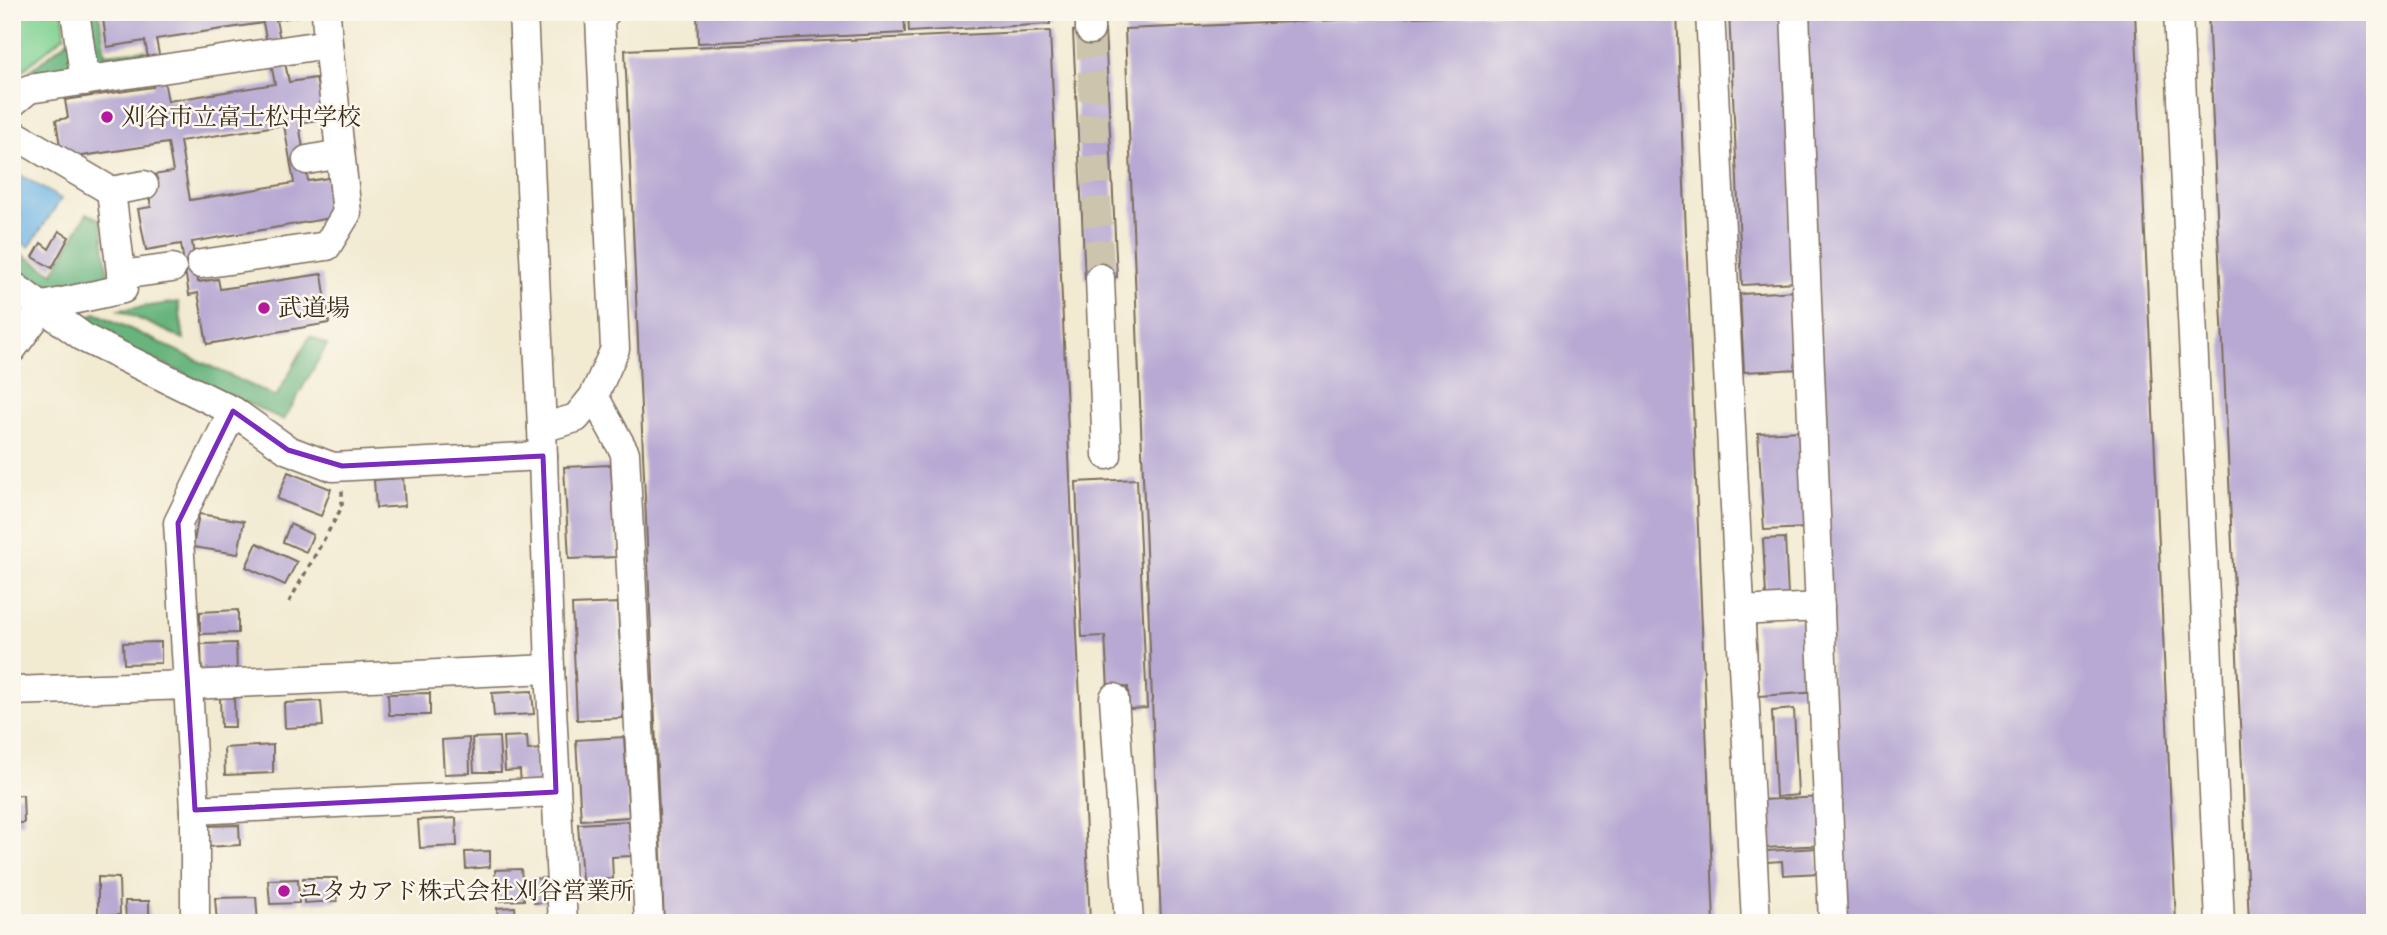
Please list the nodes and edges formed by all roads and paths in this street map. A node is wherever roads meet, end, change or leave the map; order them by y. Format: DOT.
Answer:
graph roads {
  1 [pos="75,12"];
  2 [pos="326,12"];
  3 [pos="523,12"];
  4 [pos="606,12"];
  5 [pos="1710,12"];
  6 [pos="1795,12"];
  7 [pos="2178,12"];
  8 [pos="328,44"];
  9 [pos="85,81"];
  10 [pos="12,103"];
  11 [pos="12,133"];
  12 [pos="340,154"];
  13 [pos="307,160"];
  14 [pos="144,185"];
  15 [pos="111,191"];
  16 [pos="201,264"];
  17 [pos="172,268"];
  18 [pos="121,275"];
  19 [pos="1100,278"];
  20 [pos="12,285"];
  21 [pos="44,306"];
  22 [pos="12,349"];
  23 [pos="594,396"];
  24 [pos="233,411"];
  25 [pos="542,428"];
  26 [pos="1107,455"];
  27 [pos="543,456"];
  28 [pos="342,466"];
  29 [pos="289,602"];
  30 [pos="1820,607"];
  31 [pos="1740,611"];
  32 [pos="550,669"];
  33 [pos="188,685"];
  34 [pos="12,691"];
  35 [pos="1114,698"];
  36 [pos="556,792"];
  37 [pos="195,810"];
  38 [pos="195,923"];
  39 [pos="563,923"];
  40 [pos="649,923"];
  41 [pos="1129,923"];
  42 [pos="1756,923"];
  43 [pos="1833,923"];
  44 [pos="2220,923"];
  1 -- 9 [label="street"];
  2 -- 8 [label="street"];
  3 -- 25 [label="street"];
  4 -- 23 [label="street"];
  5 -- 31 [label="street"];
  6 -- 30 [label="street"];
  7 -- 44 [label="street"];
  8 -- 9 [label="street"];
  8 -- 12 [label="street"];
  9 -- 10 [label="street"];
  11 -- 15 [label="street"];
  12 -- 13 [label="street"];
  12 -- 16 [label="street"];
  14 -- 15 [label="street"];
  15 -- 18 [label="street"];
  17 -- 18 [label="street"];
  18 -- 21 [label="street"];
  19 -- 26 [label="street"];
  20 -- 21 [label="street"];
  21 -- 22 [label="street"];
  21 -- 24 [label="street"];
  23 -- 25 [label="street"];
  23 -- 40 [label="street"];
  24 -- 28 [label="street"];
  24 -- 33 [label="street"];
  25 -- 27 [label="street"];
  27 -- 28 [label="street"];
  27 -- 32 [label="street"];
  28 -- 29 [label="path"];
  30 -- 31 [label="street"];
  30 -- 43 [label="street"];
  31 -- 42 [label="street"];
  32 -- 33 [label="street"];
  32 -- 36 [label="street"];
  33 -- 34 [label="street"];
  33 -- 37 [label="street"];
  35 -- 41 [label="street"];
  36 -- 37 [label="street"];
  36 -- 39 [label="street"];
  37 -- 38 [label="street"];
}
